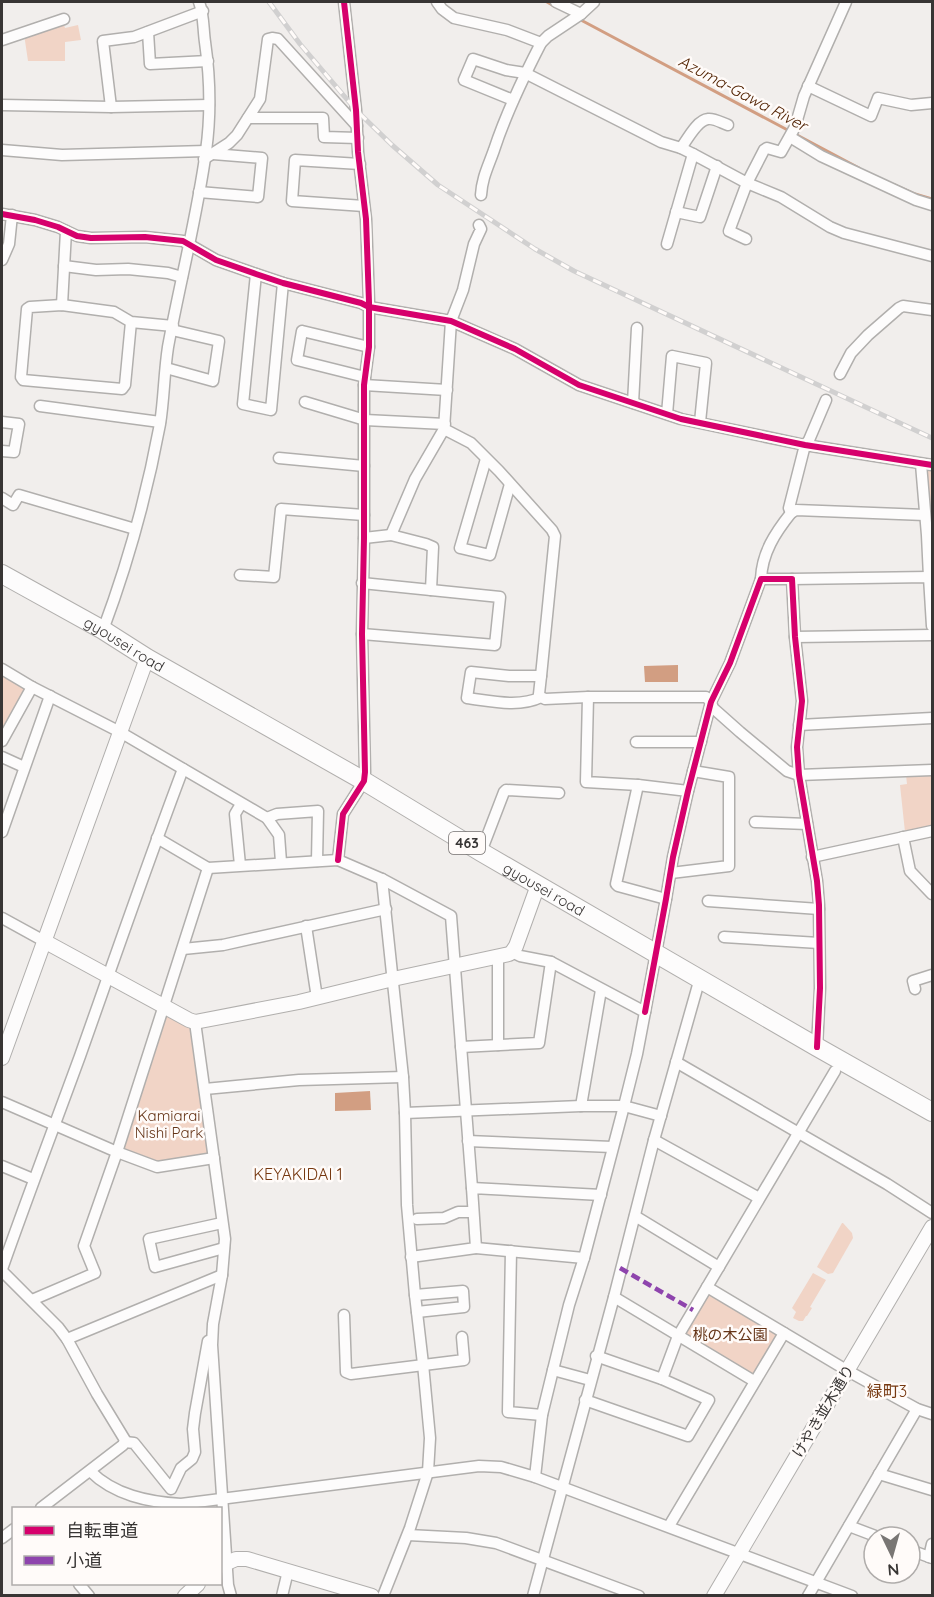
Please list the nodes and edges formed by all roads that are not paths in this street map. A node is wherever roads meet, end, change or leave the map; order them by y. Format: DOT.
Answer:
graph roads {
  1 [pos="437,2"];
  2 [pos="556,2"];
  3 [pos="594,2"];
  4 [pos="846,2"];
  5 [pos="343,3"];
  6 [pos="201,6"];
  7 [pos="580,14"];
  8 [pos="64,19"];
  9 [pos="148,32"];
  10 [pos="2,40"];
  11 [pos="541,43"];
  12 [pos="208,62"];
  13 [pos="525,74"];
  14 [pos="808,86"];
  15 [pos="513,100"];
  16 [pos="933,103"];
  17 [pos="2,105"];
  18 [pos="209,105"];
  19 [pos="111,107"];
  20 [pos="248,118"];
  21 [pos="728,125"];
  22 [pos="358,132"];
  23 [pos="790,137"];
  24 [pos="681,148"];
  25 [pos="2,150"];
  26 [pos="693,154"];
  27 [pos="208,155"];
  28 [pos="360,164"];
  29 [pos="717,166"];
  30 [pos="747,183"];
  31 [pos="199,192"];
  32 [pos="481,195"];
  33 [pos="933,205"];
  34 [pos="364,206"];
  35 [pos="676,212"];
  36 [pos="7,214"];
  37 [pos="479,225"];
  38 [pos="66,231"];
  39 [pos="746,239"];
  40 [pos="189,244"];
  41 [pos="667,244"];
  42 [pos="933,256"];
  43 [pos="2,260"];
  44 [pos="64,266"];
  45 [pos="256,274"];
  46 [pos="182,277"];
  47 [pos="283,283"];
  48 [pos="62,305"];
  49 [pos="369,307"];
  50 [pos="933,310"];
  51 [pos="451,321"];
  52 [pos="131,322"];
  53 [pos="172,328"];
  54 [pos="637,328"];
  55 [pos="369,347"];
  56 [pos="166,368"];
  57 [pos="840,374"];
  58 [pos="364,381"];
  59 [pos="447,390"];
  60 [pos="826,400"];
  61 [pos="305,402"];
  62 [pos="633,404"];
  63 [pos="40,406"];
  64 [pos="667,414"];
  65 [pos="365,420"];
  66 [pos="2,422"];
  67 [pos="160,422"];
  68 [pos="700,422"];
  69 [pos="444,427"];
  70 [pos="805,445"];
  71 [pos="2,451"];
  72 [pos="279,458"];
  73 [pos="486,459"];
  74 [pos="921,464"];
  75 [pos="933,465"];
  76 [pos="364,466"];
  77 [pos="510,484"];
  78 [pos="2,498"];
  79 [pos="791,513"];
  80 [pos="364,515"];
  81 [pos="926,515"];
  82 [pos="135,529"];
  83 [pos="391,535"];
  84 [pos="930,535"];
  85 [pos="364,538"];
  86 [pos="2,574"];
  87 [pos="240,575"];
  88 [pos="929,577"];
  89 [pos="760,579"];
  90 [pos="792,579"];
  91 [pos="362,583"];
  92 [pos="431,590"];
  93 [pos="933,626"];
  94 [pos="102,630"];
  95 [pos="362,634"];
  96 [pos="933,635"];
  97 [pos="795,637"];
  98 [pos="147,658"];
  99 [pos="2,669"];
  100 [pos="541,676"];
  101 [pos="32,687"];
  102 [pos="50,696"];
  103 [pos="541,697"];
  104 [pos="588,697"];
  105 [pos="711,702"];
  106 [pos="933,718"];
  107 [pos="799,725"];
  108 [pos="120,732"];
  109 [pos="2,741"];
  110 [pos="636,742"];
  111 [pos="701,742"];
  112 [pos="2,757"];
  113 [pos="24,767"];
  114 [pos="183,769"];
  115 [pos="933,770"];
  116 [pos="693,771"];
  117 [pos="799,775"];
  118 [pos="364,781"];
  119 [pos="638,785"];
  120 [pos="688,791"];
  121 [pos="559,793"];
  122 [pos="241,804"];
  123 [pos="267,818"];
  124 [pos="754,822"];
  125 [pos="807,824"];
  126 [pos="933,831"];
  127 [pos="2,832"];
  128 [pos="903,837"];
  129 [pos="157,838"];
  130 [pos="482,852"];
  131 [pos="812,857"];
  132 [pos="338,860"];
  133 [pos="317,861"];
  134 [pos="281,862"];
  135 [pos="240,865"];
  136 [pos="208,868"];
  137 [pos="671,873"];
  138 [pos="382,879"];
  139 [pos="538,885"];
  140 [pos="933,894"];
  141 [pos="666,899"];
  142 [pos="708,901"];
  143 [pos="386,909"];
  144 [pos="819,909"];
  145 [pos="2,918"];
  146 [pos="306,926"];
  147 [pos="724,937"];
  148 [pos="44,941"];
  149 [pos="819,943"];
  150 [pos="183,949"];
  151 [pos="512,952"];
  152 [pos="656,953"];
  153 [pos="498,956"];
  154 [pos="551,962"];
  155 [pos="455,965"];
  156 [pos="933,975"];
  157 [pos="108,976"];
  158 [pos="700,978"];
  159 [pos="393,979"];
  160 [pos="915,989"];
  161 [pos="602,990"];
  162 [pos="316,998"];
  163 [pos="163,1006"];
  164 [pos="645,1012"];
  165 [pos="195,1022"];
  166 [pos="498,1045"];
  167 [pos="461,1047"];
  168 [pos="817,1047"];
  169 [pos="2,1058"];
  170 [pos="676,1062"];
  171 [pos="835,1071"];
  172 [pos="403,1077"];
  173 [pos="204,1089"];
  174 [pos="2,1102"];
  175 [pos="581,1106"];
  176 [pos="624,1106"];
  177 [pos="465,1110"];
  178 [pos="933,1112"];
  179 [pos="405,1113"];
  180 [pos="660,1116"];
  181 [pos="55,1125"];
  182 [pos="798,1133"];
  183 [pos="654,1140"];
  184 [pos="468,1141"];
  185 [pos="612,1147"];
  186 [pos="117,1152"];
  187 [pos="214,1158"];
  188 [pos="2,1166"];
  189 [pos="33,1179"];
  190 [pos="472,1188"];
  191 [pos="601,1195"];
  192 [pos="759,1198"];
  193 [pos="473,1212"];
  194 [pos="933,1213"];
  195 [pos="634,1216"];
  196 [pos="417,1219"];
  197 [pos="222,1223"];
  198 [pos="933,1227"];
  199 [pos="224,1248"];
  200 [pos="476,1248"];
  201 [pos="511,1251"];
  202 [pos="411,1257"];
  203 [pos="584,1258"];
  204 [pos="719,1267"];
  205 [pos="2,1270"];
  206 [pos="222,1275"];
  207 [pos="707,1287"];
  208 [pos="415,1295"];
  209 [pos="614,1297"];
  210 [pos="32,1300"];
  211 [pos="417,1312"];
  212 [pos="344,1315"];
  213 [pos="213,1324"];
  214 [pos="784,1333"];
  215 [pos="678,1336"];
  216 [pos="462,1337"];
  217 [pos="68,1338"];
  218 [pos="596,1356"];
  219 [pos="423,1364"];
  220 [pos="553,1370"];
  221 [pos="848,1371"];
  222 [pos="662,1379"];
  223 [pos="590,1380"];
  224 [pos="754,1381"];
  225 [pos="585,1400"];
  226 [pos="917,1408"];
  227 [pos="933,1414"];
  228 [pos="542,1415"];
  229 [pos="125,1442"];
  230 [pos="90,1471"];
  231 [pos="428,1472"];
  232 [pos="879,1474"];
  233 [pos="535,1478"];
  234 [pos="562,1487"];
  235 [pos="933,1490"];
  236 [pos="222,1499"];
  237 [pos="44,1507"];
  238 [pos="669,1526"];
  239 [pos="849,1526"];
  240 [pos="862,1531"];
  241 [pos="408,1535"];
  242 [pos="933,1544"];
  243 [pos="739,1553"];
  244 [pos="931,1558"];
  245 [pos="542,1560"];
  246 [pos="224,1564"];
  247 [pos="288,1571"];
  248 [pos="816,1582"];
  249 [pos="197,1585"];
  250 [pos="185,1596"];
  251 [pos="231,1596"];
  252 [pos="282,1596"];
  253 [pos="372,1596"];
  254 [pos="383,1596"];
  255 [pos="533,1596"];
  256 [pos="639,1596"];
  257 [pos="714,1596"];
  258 [pos="808,1596"];
  259 [pos="852,1596"];
  1 -- 11 [label="street"];
  2 -- 7 [label="street"];
  3 -- 7 [label="street"];
  4 -- 14 [label="street"];
  5 -- 22 [label="street"];
  6 -- 9 [label="street"];
  6 -- 12 [label="street"];
  7 -- 11 [label="street"];
  8 -- 10 [label="street"];
  9 -- 12 [label="street"];
  9 -- 19 [label="street"];
  11 -- 13 [label="street"];
  12 -- 18 [label="street"];
  13 -- 15 [label="street"];
  13 -- 15 [label="street"];
  13 -- 24 [label="street"];
  14 -- 16 [label="street"];
  14 -- 23 [label="street"];
  15 -- 32 [label="street"];
  17 -- 19 [label="street"];
  18 -- 19 [label="street"];
  18 -- 27 [label="street"];
  20 -- 22 [label="street"];
  20 -- 22 [label="street"];
  20 -- 27 [label="street"];
  21 -- 24 [label="street"];
  22 -- 28 [label="street"];
  23 -- 30 [label="street"];
  23 -- 33 [label="street"];
  24 -- 26 [label="street"];
  25 -- 27 [label="street"];
  26 -- 29 [label="street"];
  26 -- 35 [label="street"];
  27 -- 31 [label="street"];
  27 -- 31 [label="street"];
  28 -- 34 [label="street"];
  28 -- 34 [label="street"];
  29 -- 30 [label="street"];
  29 -- 35 [label="street"];
  30 -- 39 [label="street"];
  30 -- 42 [label="street"];
  31 -- 40 [label="street"];
  34 -- 49 [label="street"];
  35 -- 41 [label="street"];
  36 -- 38 [label="street"];
  36 -- 43 [label="street"];
  37 -- 51 [label="street"];
  38 -- 40 [label="street"];
  38 -- 44 [label="street"];
  40 -- 45 [label="street"];
  40 -- 46 [label="street"];
  44 -- 46 [label="street"];
  44 -- 48 [label="street"];
  45 -- 47 [label="street"];
  45 -- 47 [label="street"];
  46 -- 53 [label="street"];
  47 -- 49 [label="street"];
  48 -- 52 [label="street"];
  48 -- 52 [label="street"];
  49 -- 51 [label="street"];
  49 -- 55 [label="street"];
  50 -- 57 [label="street"];
  51 -- 59 [label="street"];
  51 -- 62 [label="street"];
  52 -- 53 [label="street"];
  53 -- 56 [label="street"];
  53 -- 56 [label="street"];
  54 -- 62 [label="street"];
  55 -- 58 [label="street"];
  55 -- 58 [label="street"];
  56 -- 67 [label="street"];
  58 -- 59 [label="street"];
  58 -- 65 [label="street"];
  59 -- 69 [label="street"];
  60 -- 70 [label="street"];
  61 -- 65 [label="street"];
  62 -- 64 [label="street"];
  63 -- 67 [label="street"];
  64 -- 68 [label="street"];
  64 -- 68 [label="street"];
  65 -- 69 [label="street"];
  65 -- 76 [label="street"];
  66 -- 71 [label="street"];
  67 -- 82 [label="street"];
  68 -- 70 [label="street"];
  69 -- 73 [label="street"];
  69 -- 83 [label="street"];
  70 -- 74 [label="street"];
  70 -- 79 [label="street"];
  72 -- 76 [label="street"];
  73 -- 77 [label="street"];
  73 -- 77 [label="street"];
  74 -- 75 [label="street"];
  74 -- 81 [label="street"];
  76 -- 80 [label="street"];
  77 -- 100 [label="street"];
  78 -- 82 [label="street"];
  79 -- 81 [label="street"];
  79 -- 89 [label="street"];
  80 -- 85 [label="street"];
  80 -- 87 [label="street"];
  81 -- 84 [label="street"];
  82 -- 94 [label="street"];
  83 -- 85 [label="street"];
  83 -- 92 [label="street"];
  84 -- 88 [label="street"];
  85 -- 91 [label="street"];
  86 -- 94 [label="highway, gyousei road / 463"];
  88 -- 90 [label="street"];
  88 -- 93 [label="street"];
  89 -- 90 [label="street"];
  89 -- 105 [label="street"];
  90 -- 97 [label="street"];
  91 -- 92 [label="street"];
  91 -- 95 [label="street"];
  92 -- 95 [label="street"];
  94 -- 98 [label="highway, gyousei road / 463"];
  95 -- 118 [label="street"];
  96 -- 97 [label="street"];
  97 -- 107 [label="street"];
  98 -- 108 [label="street"];
  98 -- 118 [label="highway, gyousei road / 463"];
  99 -- 101 [label="street"];
  100 -- 103 [label="street"];
  100 -- 103 [label="street"];
  101 -- 102 [label="street"];
  101 -- 109 [label="street"];
  102 -- 108 [label="street"];
  102 -- 113 [label="street"];
  103 -- 104 [label="street"];
  104 -- 105 [label="street"];
  104 -- 119 [label="street"];
  105 -- 111 [label="street"];
  105 -- 117 [label="street"];
  106 -- 107 [label="street"];
  107 -- 117 [label="street"];
  108 -- 114 [label="street"];
  108 -- 148 [label="street"];
  110 -- 111 [label="street"];
  111 -- 116 [label="street"];
  112 -- 113 [label="street"];
  113 -- 127 [label="street"];
  114 -- 122 [label="street"];
  114 -- 129 [label="street"];
  115 -- 117 [label="street"];
  116 -- 120 [label="street"];
  116 -- 137 [label="street"];
  117 -- 125 [label="street"];
  118 -- 130 [label="highway, gyousei road / 463"];
  118 -- 132 [label="street"];
  119 -- 120 [label="street"];
  119 -- 141 [label="street"];
  120 -- 137 [label="street"];
  121 -- 130 [label="street"];
  122 -- 123 [label="street"];
  122 -- 135 [label="street"];
  123 -- 133 [label="street"];
  123 -- 134 [label="street"];
  124 -- 125 [label="street"];
  125 -- 131 [label="street"];
  126 -- 128 [label="street"];
  128 -- 131 [label="street"];
  128 -- 140 [label="street"];
  129 -- 136 [label="street"];
  129 -- 157 [label="street"];
  130 -- 139 [label="highway, gyousei road / 463"];
  131 -- 144 [label="street"];
  132 -- 133 [label="street"];
  132 -- 138 [label="street"];
  133 -- 134 [label="street"];
  134 -- 135 [label="street"];
  135 -- 136 [label="street"];
  136 -- 150 [label="street"];
  137 -- 141 [label="street"];
  138 -- 143 [label="street"];
  138 -- 155 [label="street"];
  139 -- 151 [label="street"];
  139 -- 152 [label="highway, gyousei road / 463"];
  141 -- 152 [label="street"];
  142 -- 144 [label="street"];
  143 -- 146 [label="street"];
  143 -- 159 [label="street"];
  144 -- 149 [label="street"];
  145 -- 148 [label="street"];
  146 -- 150 [label="street"];
  146 -- 162 [label="street"];
  147 -- 149 [label="street"];
  148 -- 157 [label="street"];
  148 -- 169 [label="street"];
  149 -- 168 [label="street"];
  150 -- 163 [label="street"];
  151 -- 153 [label="street"];
  151 -- 154 [label="street"];
  152 -- 158 [label="highway, gyousei road / 463"];
  152 -- 164 [label="street"];
  153 -- 155 [label="street"];
  153 -- 166 [label="street"];
  154 -- 161 [label="street"];
  154 -- 166 [label="street"];
  155 -- 159 [label="street"];
  155 -- 167 [label="street"];
  156 -- 160 [label="street"];
  157 -- 163 [label="street"];
  157 -- 181 [label="street"];
  158 -- 168 [label="highway, gyousei road / 463"];
  158 -- 170 [label="street"];
  159 -- 162 [label="street"];
  159 -- 172 [label="street"];
  161 -- 164 [label="street"];
  161 -- 175 [label="street"];
  162 -- 165 [label="street"];
  163 -- 165 [label="street"];
  163 -- 186 [label="street"];
  164 -- 176 [label="street"];
  165 -- 173 [label="street"];
  166 -- 167 [label="street"];
  167 -- 177 [label="street"];
  168 -- 178 [label="highway, gyousei road / 463"];
  170 -- 180 [label="street"];
  170 -- 182 [label="street"];
  171 -- 182 [label="street"];
  172 -- 173 [label="street"];
  172 -- 179 [label="street"];
  173 -- 187 [label="street"];
  174 -- 181 [label="street"];
  175 -- 176 [label="street"];
  175 -- 177 [label="street"];
  176 -- 180 [label="street"];
  176 -- 185 [label="street"];
  177 -- 179 [label="street"];
  177 -- 184 [label="street"];
  179 -- 202 [label="street"];
  180 -- 183 [label="street"];
  181 -- 186 [label="street"];
  181 -- 189 [label="street"];
  182 -- 192 [label="street"];
  182 -- 194 [label="street"];
  183 -- 192 [label="street"];
  183 -- 195 [label="street"];
  184 -- 185 [label="street"];
  184 -- 190 [label="street"];
  185 -- 191 [label="street"];
  186 -- 187 [label="street"];
  186 -- 210 [label="street"];
  187 -- 197 [label="street"];
  188 -- 189 [label="street"];
  189 -- 205 [label="street"];
  190 -- 191 [label="street"];
  190 -- 193 [label="street"];
  191 -- 203 [label="street"];
  192 -- 204 [label="street"];
  193 -- 196 [label="street"];
  193 -- 200 [label="street"];
  195 -- 204 [label="street"];
  195 -- 209 [label="street"];
  197 -- 199 [label="street"];
  197 -- 199 [label="street"];
  198 -- 221 [label="street, けやき並木通り"];
  199 -- 206 [label="street"];
  200 -- 201 [label="street"];
  200 -- 202 [label="street"];
  201 -- 203 [label="street"];
  201 -- 228 [label="street"];
  202 -- 208 [label="street"];
  203 -- 220 [label="street"];
  204 -- 207 [label="street"];
  205 -- 210 [label="street"];
  206 -- 213 [label="street"];
  206 -- 217 [label="street"];
  207 -- 214 [label="street"];
  207 -- 215 [label="street"];
  208 -- 211 [label="street"];
  208 -- 211 [label="street"];
  209 -- 215 [label="street"];
  209 -- 218 [label="street"];
  210 -- 217 [label="street"];
  211 -- 219 [label="street"];
  212 -- 219 [label="street"];
  213 -- 229 [label="street"];
  213 -- 236 [label="street"];
  214 -- 221 [label="street"];
  214 -- 224 [label="street"];
  215 -- 222 [label="street"];
  215 -- 224 [label="street"];
  216 -- 219 [label="street"];
  217 -- 229 [label="street"];
  218 -- 222 [label="street"];
  218 -- 223 [label="street"];
  219 -- 231 [label="street"];
  220 -- 223 [label="street"];
  220 -- 228 [label="street"];
  221 -- 226 [label="street"];
  221 -- 243 [label="street, けやき並木通り"];
  222 -- 225 [label="street"];
  223 -- 225 [label="street"];
  224 -- 238 [label="street"];
  225 -- 234 [label="street"];
  226 -- 227 [label="street"];
  226 -- 232 [label="street"];
  228 -- 233 [label="street"];
  229 -- 230 [label="street"];
  230 -- 236 [label="street"];
  230 -- 237 [label="street"];
  231 -- 233 [label="street"];
  231 -- 236 [label="street"];
  231 -- 241 [label="street"];
  232 -- 235 [label="street"];
  232 -- 239 [label="street"];
  233 -- 234 [label="street"];
  234 -- 238 [label="street"];
  234 -- 245 [label="street"];
  236 -- 246 [label="street"];
  238 -- 243 [label="street"];
  239 -- 240 [label="street"];
  239 -- 248 [label="street"];
  241 -- 245 [label="street"];
  241 -- 254 [label="street"];
  242 -- 244 [label="street"];
  243 -- 248 [label="street"];
  243 -- 257 [label="street, けやき並木通り"];
  245 -- 255 [label="street"];
  245 -- 256 [label="street"];
  246 -- 247 [label="street"];
  246 -- 251 [label="street"];
  247 -- 252 [label="street"];
  247 -- 253 [label="street"];
  248 -- 258 [label="street"];
  248 -- 259 [label="street"];
  249 -- 250 [label="street"];
}
